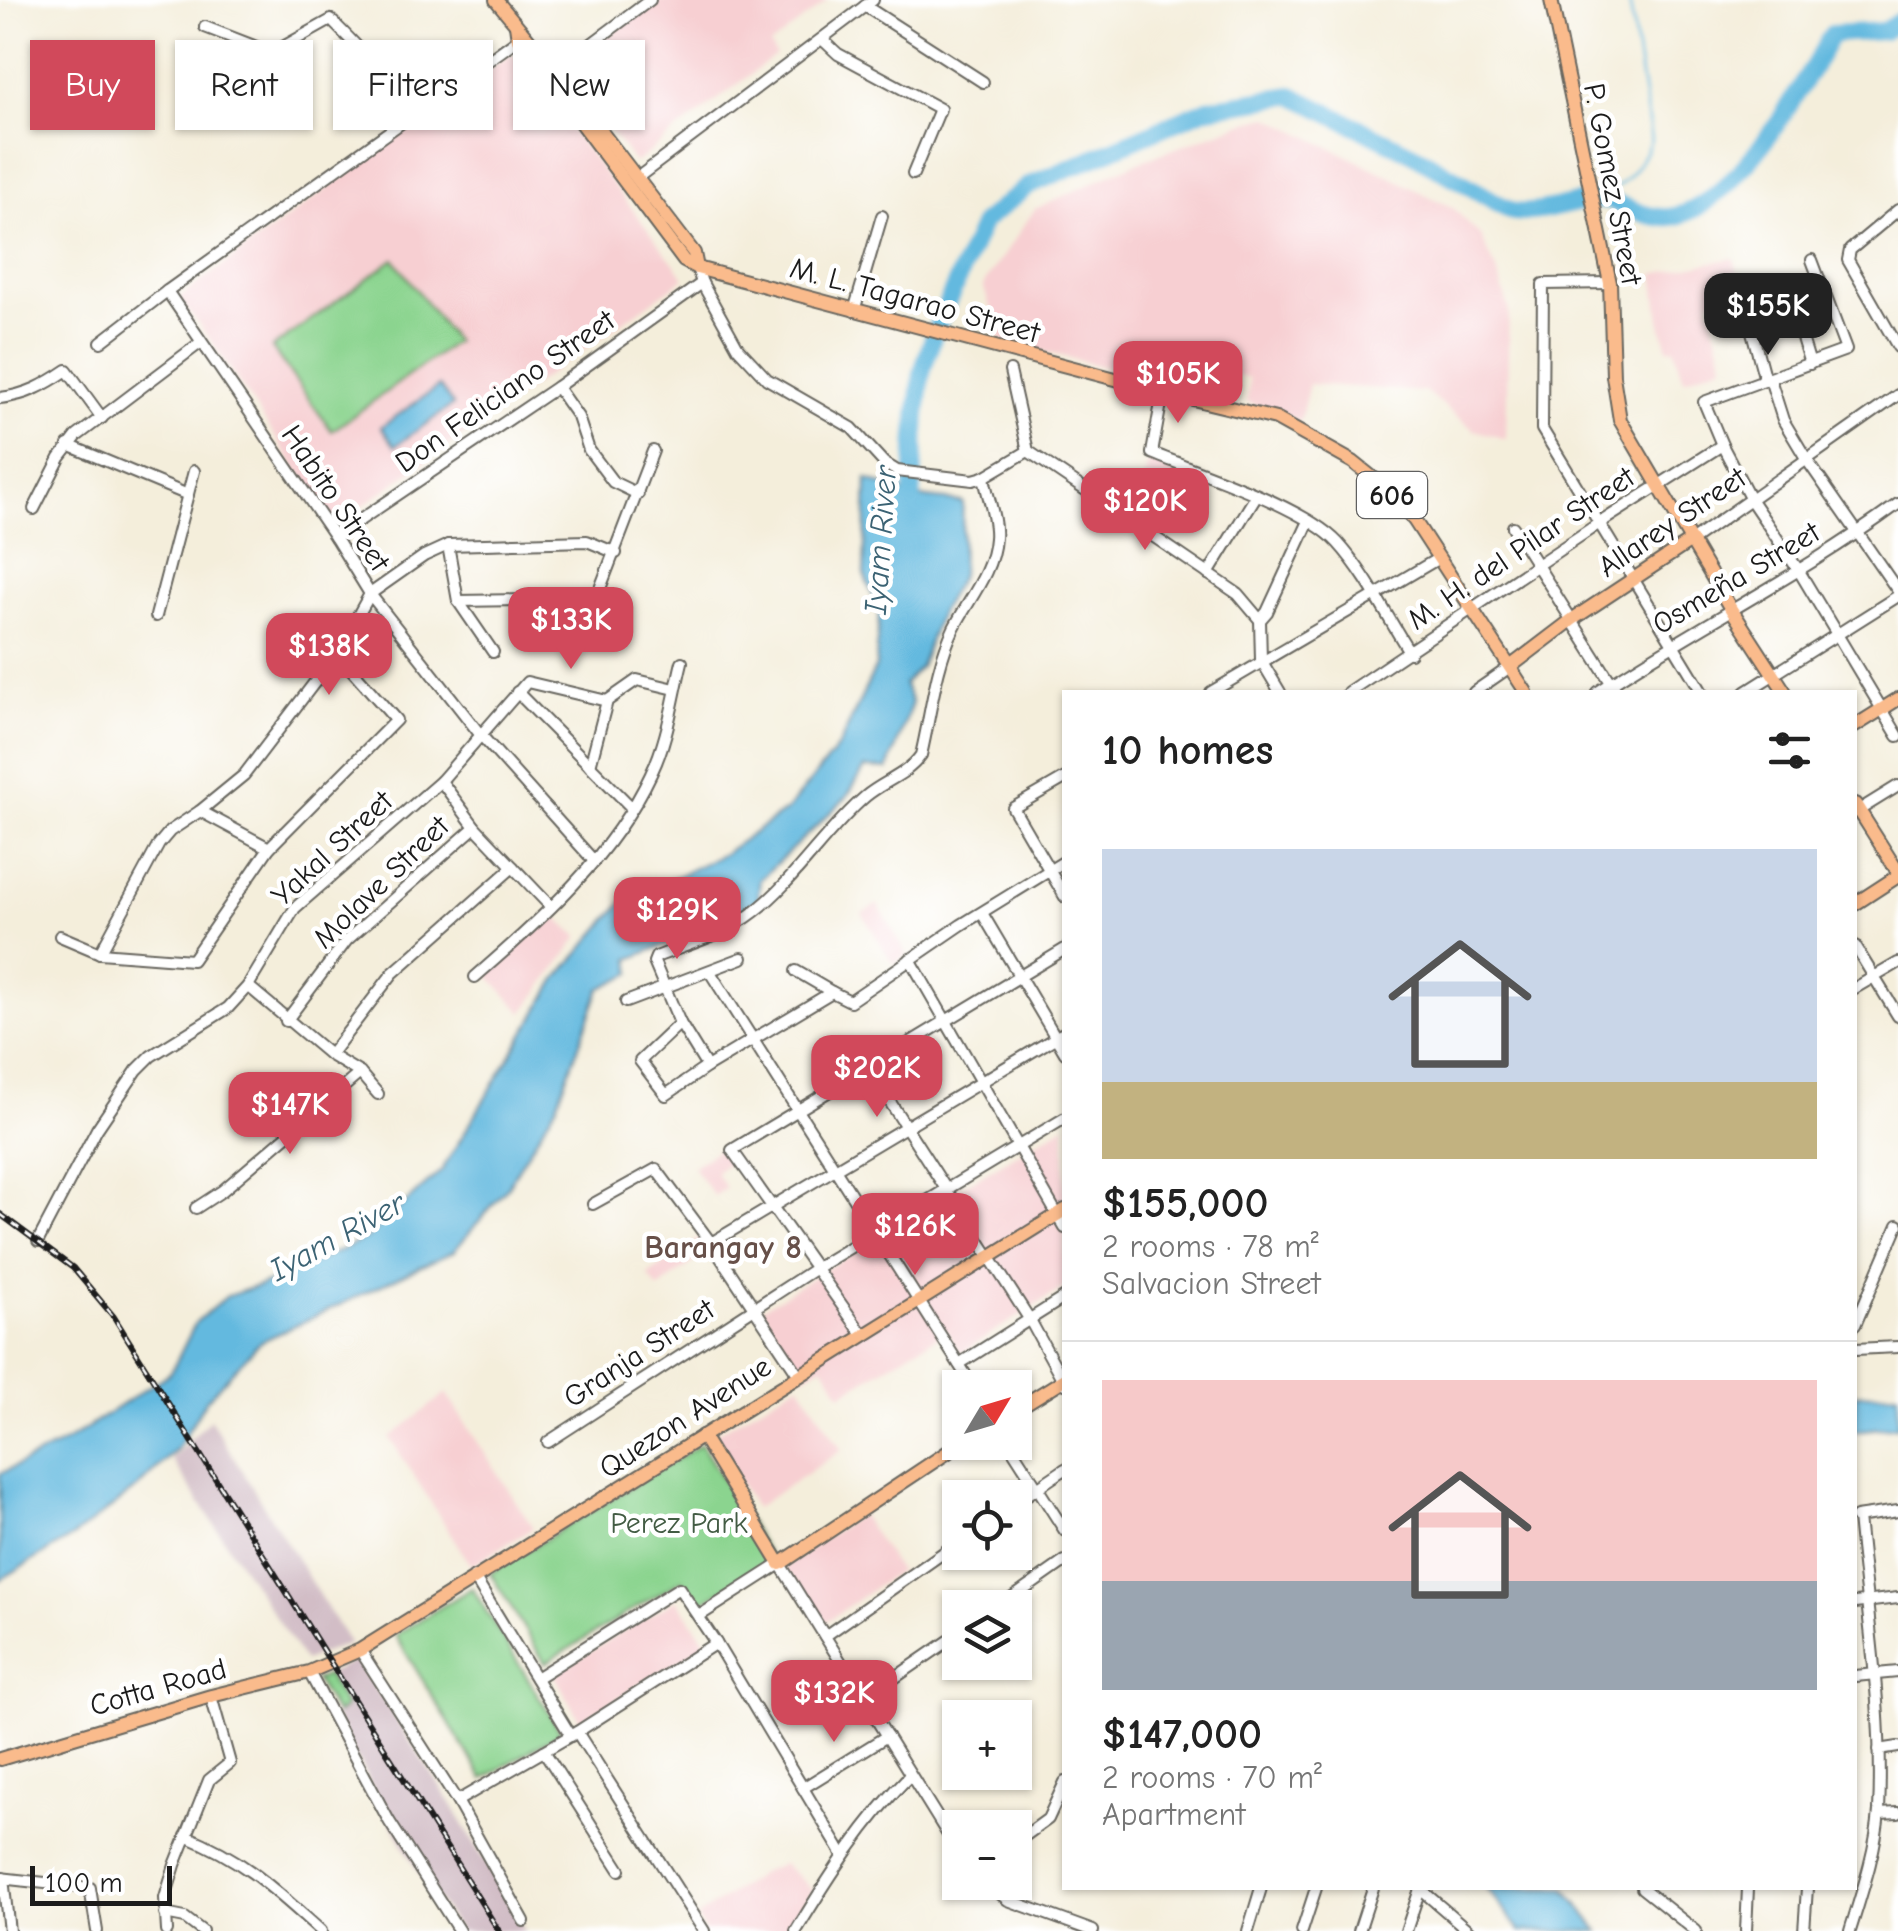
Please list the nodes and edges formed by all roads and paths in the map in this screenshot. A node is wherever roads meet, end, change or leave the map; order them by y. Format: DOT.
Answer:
graph roads {
  1 [pos="496,0"];
  2 [pos="1551,0"];
  3 [pos="648,1"];
  4 [pos="869,3"];
  5 [pos="205,27"];
  6 [pos="520,33"];
  7 [pos="350,40"];
  8 [pos="525,40"];
  9 [pos="596,40"];
  10 [pos="823,40"];
  11 [pos="493,53"];
  12 [pos="983,82"];
  13 [pos="391,130"];
  14 [pos="590,130"];
  15 [pos="598,130"];
  16 [pos="912,174"];
  17 [pos="638,178"];
  18 [pos="1898,210"];
  19 [pos="882,216"];
  20 [pos="1812,260"];
  21 [pos="697,268"];
  22 [pos="1610,283"];
  23 [pos="702,284"];
  24 [pos="1740,287"];
  25 [pos="167,291"];
  26 [pos="1791,302"];
  27 [pos="854,311"];
  28 [pos="101,342"];
  29 [pos="200,343"];
  30 [pos="1898,347"];
  31 [pos="1810,364"];
  32 [pos="1010,371"];
  33 [pos="1767,380"];
  34 [pos="557,387"];
  35 [pos="1163,392"];
  36 [pos="1898,395"];
  37 [pos="0,398"];
  38 [pos="102,418"];
  39 [pos="1722,445"];
  40 [pos="68,446"];
  41 [pos="1028,451"];
  42 [pos="653,452"];
  43 [pos="1807,460"];
  44 [pos="194,471"];
  45 [pos="984,478"];
  46 [pos="1657,486"];
  47 [pos="638,494"];
  48 [pos="188,495"];
  49 [pos="1256,496"];
  50 [pos="1751,500"];
  51 [pos="1898,504"];
  52 [pos="34,508"];
  53 [pos="1309,521"];
  54 [pos="1598,524"];
  55 [pos="1513,526"];
  56 [pos="1858,533"];
  57 [pos="336,537"];
  58 [pos="1691,541"];
  59 [pos="448,545"];
  60 [pos="616,553"];
  61 [pos="1439,558"];
  62 [pos="1538,565"];
  63 [pos="1799,571"];
  64 [pos="1208,574"];
  65 [pos="1634,577"];
  66 [pos="1898,593"];
  67 [pos="370,594"];
  68 [pos="1374,596"];
  69 [pos="458,601"];
  70 [pos="1731,609"];
  71 [pos="1473,610"];
  72 [pos="156,616"];
  73 [pos="1573,619"];
  74 [pos="1260,620"];
  75 [pos="1838,633"];
  76 [pos="1673,646"];
  77 [pos="493,652"];
  78 [pos="337,653"];
  79 [pos="1410,653"];
  80 [pos="1261,660"];
  81 [pos="682,662"];
  82 [pos="1510,667"];
  83 [pos="1774,674"];
  84 [pos="1615,688"];
  85 [pos="676,689"];
  86 [pos="1214,690"];
  87 [pos="1279,690"];
  88 [pos="1351,690"];
  89 [pos="1477,690"];
  90 [pos="1525,690"];
  91 [pos="1701,690"];
  92 [pos="1749,690"];
  93 [pos="1784,690"];
  94 [pos="518,692"];
  95 [pos="1898,699"];
  96 [pos="607,701"];
  97 [pos="1882,708"];
  98 [pos="1857,725"];
  99 [pos="480,733"];
  100 [pos="1898,736"];
  101 [pos="590,766"];
  102 [pos="1062,780"];
  103 [pos="441,782"];
  104 [pos="1898,786"];
  105 [pos="632,808"];
  106 [pos="1857,808"];
  107 [pos="200,811"];
  108 [pos="1857,811"];
  109 [pos="475,827"];
  110 [pos="269,848"];
  111 [pos="594,861"];
  112 [pos="1062,863"];
  113 [pos="512,867"];
  114 [pos="1050,870"];
  115 [pos="1898,874"];
  116 [pos="1062,892"];
  117 [pos="1857,903"];
  118 [pos="550,907"];
  119 [pos="982,913"];
  120 [pos="60,936"];
  121 [pos="1857,949"];
  122 [pos="100,952"];
  123 [pos="1062,952"];
  124 [pos="742,958"];
  125 [pos="910,960"];
  126 [pos="1898,963"];
  127 [pos="796,971"];
  128 [pos="710,972"];
  129 [pos="1021,976"];
  130 [pos="475,977"];
  131 [pos="1874,977"];
  132 [pos="248,986"];
  133 [pos="665,987"];
  134 [pos="1857,987"];
  135 [pos="832,992"];
  136 [pos="626,1002"];
  137 [pos="1898,1016"];
  138 [pos="944,1019"];
  139 [pos="286,1021"];
  140 [pos="680,1023"];
  141 [pos="1060,1035"];
  142 [pos="752,1041"];
  143 [pos="330,1054"];
  144 [pos="867,1066"];
  145 [pos="707,1067"];
  146 [pos="360,1072"];
  147 [pos="980,1081"];
  148 [pos="378,1094"];
  149 [pos="797,1110"];
  150 [pos="1062,1120"];
  151 [pos="905,1126"];
  152 [pos="1017,1146"];
  153 [pos="837,1170"];
  154 [pos="946,1190"];
  155 [pos="593,1204"];
  156 [pos="772,1206"];
  157 [pos="196,1208"];
  158 [pos="1061,1212"];
  159 [pos="1898,1225"];
  160 [pos="876,1232"];
  161 [pos="38,1241"];
  162 [pos="710,1243"];
  163 [pos="990,1257"];
  164 [pos="816,1268"];
  165 [pos="1062,1299"];
  166 [pos="919,1301"];
  167 [pos="752,1308"];
  168 [pos="1030,1320"];
  169 [pos="1857,1320"];
  170 [pos="863,1335"];
  171 [pos="1898,1347"];
  172 [pos="1857,1349"];
  173 [pos="959,1364"];
  174 [pos="963,1370"];
  175 [pos="798,1374"];
  176 [pos="1062,1377"];
  177 [pos="1062,1382"];
  178 [pos="1032,1400"];
  179 [pos="702,1436"];
  180 [pos="548,1442"];
  181 [pos="942,1457"];
  182 [pos="1020,1460"];
  183 [pos="1062,1471"];
  184 [pos="1037,1487"];
  185 [pos="1032,1491"];
  186 [pos="1898,1511"];
  187 [pos="1857,1517"];
  188 [pos="1062,1526"];
  189 [pos="942,1554"];
  190 [pos="1062,1563"];
  191 [pos="780,1564"];
  192 [pos="474,1577"];
  193 [pos="1024,1590"];
  194 [pos="1898,1598"];
  195 [pos="1861,1603"];
  196 [pos="699,1616"];
  197 [pos="826,1636"];
  198 [pos="716,1643"];
  199 [pos="942,1645"];
  200 [pos="360,1650"];
  201 [pos="330,1663"];
  202 [pos="310,1672"];
  203 [pos="1898,1672"];
  204 [pos="1875,1674"];
  205 [pos="1857,1676"];
  206 [pos="536,1678"];
  207 [pos="212,1696"];
  208 [pos="864,1699"];
  209 [pos="574,1734"];
  210 [pos="887,1736"];
  211 [pos="1898,1747"];
  212 [pos="1880,1750"];
  213 [pos="544,1751"];
  214 [pos="0,1759"];
  215 [pos="910,1775"];
  216 [pos="802,1788"];
  217 [pos="1062,1789"];
  218 [pos="458,1802"];
  219 [pos="1898,1813"];
  220 [pos="1878,1814"];
  221 [pos="942,1826"];
  222 [pos="1032,1831"];
  223 [pos="186,1836"];
  224 [pos="843,1855"];
  225 [pos="620,1870"];
  226 [pos="2,1878"];
  227 [pos="1260,1890"];
  228 [pos="1315,1890"];
  229 [pos="1372,1890"];
  230 [pos="1419,1890"];
  231 [pos="1422,1890"];
  232 [pos="1649,1890"];
  233 [pos="1748,1890"];
  234 [pos="1807,1890"];
  235 [pos="1008,1900"];
  236 [pos="165,1914"];
  237 [pos="1456,1918"];
  238 [pos="1062,1919"];
  239 [pos="524,1921"];
  240 [pos="9,1931"];
  241 [pos="96,1931"];
  242 [pos="167,1931"];
  243 [pos="202,1931"];
  244 [pos="321,1931"];
  245 [pos="459,1931"];
  246 [pos="704,1931"];
  247 [pos="796,1931"];
  248 [pos="1058,1931"];
  249 [pos="1093,1931"];
  250 [pos="1248,1931"];
  251 [pos="1302,1931"];
  252 [pos="1359,1931"];
  253 [pos="1406,1931"];
  254 [pos="1452,1931"];
  255 [pos="1470,1931"];
  256 [pos="1696,1931"];
  257 [pos="1746,1931"];
  258 [pos="1804,1931"];
  259 [pos="1850,1931"];
  1 -- 6 [label="main road, M. L. Tagarao Street / 606"];
  2 -- 22 [label="main road, P. Gomez Street"];
  3 -- 9 [label="street"];
  4 -- 10 [label="street"];
  4 -- 12 [label="street"];
  5 -- 7 [label="street"];
  6 -- 8 [label="main road, M. L. Tagarao Street / 606"];
  6 -- 11 [label="street"];
  10 -- 16 [label="street"];
  10 -- 17 [label="street"];
  13 -- 25 [label="street"];
  14 -- 21 [label="main road, M. L. Tagarao Street / 606"];
  15 -- 17 [label="main road, M. L. Tagarao Street / 606"];
  17 -- 21 [label="main road, M. L. Tagarao Street / 606"];
  18 -- 30 [label="street"];
  19 -- 27 [label="street"];
  20 -- 31 [label="street"];
  21 -- 23 [label="street"];
  21 -- 27 [label="main road, M. L. Tagarao Street / 606"];
  22 -- 46 [label="main road, P. Gomez Street"];
  22 -- 54 [label="street"];
  23 -- 34 [label="street, Don Feliciano Street"];
  23 -- 45 [label="street"];
  24 -- 33 [label="street"];
  25 -- 28 [label="street"];
  25 -- 29 [label="street, Habito Street"];
  26 -- 31 [label="street"];
  27 -- 35 [label="main road, M. L. Tagarao Street / 606"];
  29 -- 38 [label="street"];
  29 -- 57 [label="street, Habito Street"];
  31 -- 33 [label="street"];
  32 -- 41 [label="street"];
  33 -- 39 [label="street"];
  33 -- 43 [label="street"];
  34 -- 47 [label="street"];
  34 -- 57 [label="street, Don Feliciano Street"];
  35 -- 49 [label="street"];
  35 -- 61 [label="main road, M. L. Tagarao Street / 606"];
  36 -- 43 [label="street, Allarey Street"];
  37 -- 38 [label="street"];
  38 -- 40 [label="street"];
  39 -- 46 [label="street, M. H. del Pilar Street"];
  39 -- 50 [label="street"];
  40 -- 48 [label="street"];
  40 -- 52 [label="street"];
  41 -- 45 [label="street"];
  41 -- 64 [label="street"];
  42 -- 47 [label="street"];
  43 -- 50 [label="street, Allarey Street"];
  43 -- 56 [label="street"];
  44 -- 48 [label="street"];
  45 -- 133 [label="street"];
  46 -- 54 [label="street, M. H. del Pilar Street"];
  46 -- 58 [label="main road, P. Gomez Street"];
  47 -- 60 [label="street"];
  48 -- 72 [label="street"];
  49 -- 53 [label="street"];
  49 -- 64 [label="street"];
  50 -- 58 [label="street, Allarey Street"];
  50 -- 63 [label="street"];
  51 -- 56 [label="street, Osmeña Street"];
  53 -- 68 [label="street"];
  53 -- 74 [label="street"];
  54 -- 62 [label="street, M. H. del Pilar Street"];
  54 -- 65 [label="street"];
  55 -- 62 [label="street"];
  56 -- 63 [label="street, Osmeña Street"];
  56 -- 66 [label="street"];
  57 -- 67 [label="street, Habito Street"];
  58 -- 65 [label="main road, Allarey Street"];
  58 -- 70 [label="main road, P. Gomez Street"];
  59 -- 60 [label="street"];
  59 -- 67 [label="street"];
  59 -- 69 [label="street"];
  60 -- 69 [label="street"];
  61 -- 68 [label="street"];
  61 -- 71 [label="main road, M. L. Tagarao Street / 606"];
  62 -- 71 [label="street, M. H. del Pilar Street"];
  62 -- 73 [label="street"];
  63 -- 70 [label="street, Osmeña Street"];
  63 -- 75 [label="street"];
  64 -- 74 [label="street"];
  65 -- 73 [label="main road, Allarey Street"];
  65 -- 76 [label="street"];
  66 -- 75 [label="street"];
  67 -- 78 [label="street"];
  67 -- 99 [label="street, Habito Street"];
  68 -- 79 [label="street"];
  68 -- 80 [label="street"];
  69 -- 77 [label="street"];
  70 -- 76 [label="street, Osmeña Street"];
  70 -- 83 [label="main road, P. Gomez Street"];
  71 -- 79 [label="street, M. H. del Pilar Street"];
  71 -- 82 [label="main road, M. L. Tagarao Street / 606"];
  73 -- 82 [label="main road, Allarey Street"];
  73 -- 84 [label="street"];
  74 -- 80 [label="street"];
  75 -- 83 [label="street"];
  75 -- 97 [label="street"];
  76 -- 84 [label="street, Osmeña Street"];
  76 -- 91 [label="street"];
  78 -- 107 [label="street"];
  78 -- 110 [label="street"];
  79 -- 88 [label="street, M. H. del Pilar Street"];
  80 -- 86 [label="street"];
  80 -- 87 [label="street"];
  81 -- 85 [label="street"];
  82 -- 89 [label="street, Allarey Street"];
  82 -- 90 [label="main road, M. L. Tagarao Street / 606"];
  83 -- 92 [label="street"];
  83 -- 93 [label="main road, P. Gomez Street"];
  85 -- 96 [label="street"];
  85 -- 105 [label="street"];
  94 -- 96 [label="street, Yakal Street"];
  94 -- 99 [label="street, Yakal Street"];
  94 -- 101 [label="street"];
  95 -- 97 [label="main road"];
  96 -- 101 [label="street"];
  97 -- 98 [label="main road"];
  97 -- 100 [label="street"];
  99 -- 103 [label="street, Yakal Street"];
  99 -- 111 [label="street, Habito Street"];
  101 -- 105 [label="street"];
  102 -- 114 [label="street"];
  103 -- 109 [label="street"];
  103 -- 132 [label="street, Yakal Street"];
  104 -- 106 [label="street"];
  105 -- 111 [label="street"];
  107 -- 110 [label="street"];
  107 -- 122 [label="street"];
  108 -- 115 [label="main road"];
  109 -- 113 [label="street"];
  109 -- 139 [label="street, Molave Street"];
  110 -- 122 [label="street"];
  111 -- 118 [label="street"];
  112 -- 114 [label="street"];
  113 -- 118 [label="street"];
  113 -- 143 [label="street"];
  114 -- 116 [label="street"];
  114 -- 119 [label="street"];
  115 -- 117 [label="main road"];
  118 -- 130 [label="street"];
  119 -- 125 [label="street"];
  119 -- 129 [label="street"];
  120 -- 122 [label="street"];
  121 -- 131 [label="street"];
  123 -- 129 [label="street"];
  124 -- 128 [label="street"];
  125 -- 135 [label="street"];
  125 -- 138 [label="street"];
  126 -- 131 [label="street"];
  127 -- 135 [label="street"];
  128 -- 133 [label="street"];
  128 -- 142 [label="street"];
  129 -- 138 [label="street"];
  129 -- 141 [label="street"];
  131 -- 134 [label="street"];
  131 -- 137 [label="street"];
  132 -- 139 [label="street"];
  132 -- 161 [label="street, Yakal Street"];
  133 -- 136 [label="street"];
  133 -- 140 [label="street"];
  135 -- 142 [label="street"];
  138 -- 144 [label="street"];
  138 -- 147 [label="street"];
  139 -- 143 [label="street"];
  140 -- 145 [label="street"];
  140 -- 145 [label="street"];
  141 -- 147 [label="street"];
  142 -- 145 [label="street"];
  142 -- 149 [label="street"];
  143 -- 146 [label="street"];
  144 -- 149 [label="street"];
  144 -- 151 [label="street"];
  146 -- 148 [label="street"];
  146 -- 157 [label="street"];
  147 -- 151 [label="street"];
  147 -- 152 [label="street"];
  149 -- 153 [label="street"];
  149 -- 156 [label="street"];
  150 -- 152 [label="street, Granja Street"];
  151 -- 153 [label="street"];
  151 -- 154 [label="street"];
  152 -- 154 [label="street, Granja Street"];
  152 -- 158 [label="street"];
  153 -- 156 [label="street"];
  153 -- 160 [label="street"];
  154 -- 160 [label="street, Granja Street"];
  154 -- 163 [label="street"];
  155 -- 162 [label="street"];
  156 -- 162 [label="street"];
  156 -- 164 [label="street"];
  158 -- 163 [label="main road, Quezon Avenue"];
  159 -- 169 [label="street"];
  160 -- 164 [label="street, Granja Street"];
  160 -- 166 [label="street"];
  162 -- 167 [label="street"];
  163 -- 166 [label="main road, Quezon Avenue"];
  163 -- 168 [label="street"];
  164 -- 167 [label="street, Granja Street"];
  164 -- 170 [label="street"];
  165 -- 168 [label="street"];
  166 -- 170 [label="main road, Quezon Avenue"];
  166 -- 173 [label="street"];
  167 -- 175 [label="street"];
  167 -- 180 [label="street, Granja Street"];
  168 -- 173 [label="street"];
  168 -- 176 [label="street"];
  170 -- 175 [label="main road, Quezon Avenue"];
  171 -- 172 [label="street"];
  173 -- 174 [label="street"];
  175 -- 179 [label="main road, Quezon Avenue"];
  177 -- 178 [label="main road"];
  179 -- 191 [label="main road"];
  179 -- 192 [label="main road, Quezon Avenue"];
  181 -- 191 [label="main road"];
  182 -- 184 [label="street"];
  183 -- 184 [label="street"];
  184 -- 185 [label="street"];
  184 -- 188 [label="street"];
  186 -- 187 [label="street"];
  187 -- 195 [label="street"];
  189 -- 197 [label="street"];
  190 -- 193 [label="street"];
  191 -- 196 [label="street"];
  191 -- 197 [label="street"];
  192 -- 200 [label="main road, Quezon Avenue"];
  192 -- 206 [label="street"];
  194 -- 195 [label="street"];
  195 -- 204 [label="street"];
  196 -- 198 [label="street"];
  196 -- 206 [label="street"];
  197 -- 208 [label="street"];
  198 -- 209 [label="street"];
  198 -- 216 [label="street"];
  199 -- 208 [label="street"];
  200 -- 201 [label="main road, Quezon Avenue"];
  200 -- 218 [label="street"];
  201 -- 202 [label="main road, Cotta Road"];
  202 -- 207 [label="main road, Cotta Road"];
  202 -- 245 [label="street"];
  203 -- 204 [label="street"];
  204 -- 205 [label="street"];
  204 -- 212 [label="street"];
  206 -- 209 [label="street"];
  207 -- 214 [label="main road, Cotta Road"];
  207 -- 223 [label="street"];
  208 -- 210 [label="street"];
  209 -- 213 [label="street"];
  209 -- 246 [label="street"];
  210 -- 215 [label="street"];
  210 -- 216 [label="street"];
  211 -- 212 [label="street"];
  212 -- 220 [label="street"];
  213 -- 218 [label="street"];
  213 -- 225 [label="street"];
  215 -- 221 [label="street"];
  215 -- 224 [label="street"];
  216 -- 224 [label="street"];
  217 -- 222 [label="street"];
  218 -- 239 [label="street"];
  219 -- 220 [label="street"];
  220 -- 259 [label="street"];
  223 -- 236 [label="street"];
  223 -- 244 [label="street"];
  224 -- 247 [label="street"];
  226 -- 240 [label="street"];
  226 -- 241 [label="street"];
  227 -- 250 [label="street"];
  228 -- 251 [label="street"];
  229 -- 252 [label="street"];
  230 -- 253 [label="street"];
  231 -- 237 [label="street"];
  232 -- 256 [label="street"];
  233 -- 257 [label="street"];
  234 -- 258 [label="street"];
  235 -- 238 [label="street"];
  236 -- 242 [label="street"];
  236 -- 243 [label="street"];
  237 -- 254 [label="street"];
  237 -- 255 [label="street"];
  238 -- 248 [label="street"];
  238 -- 249 [label="street"];
}
